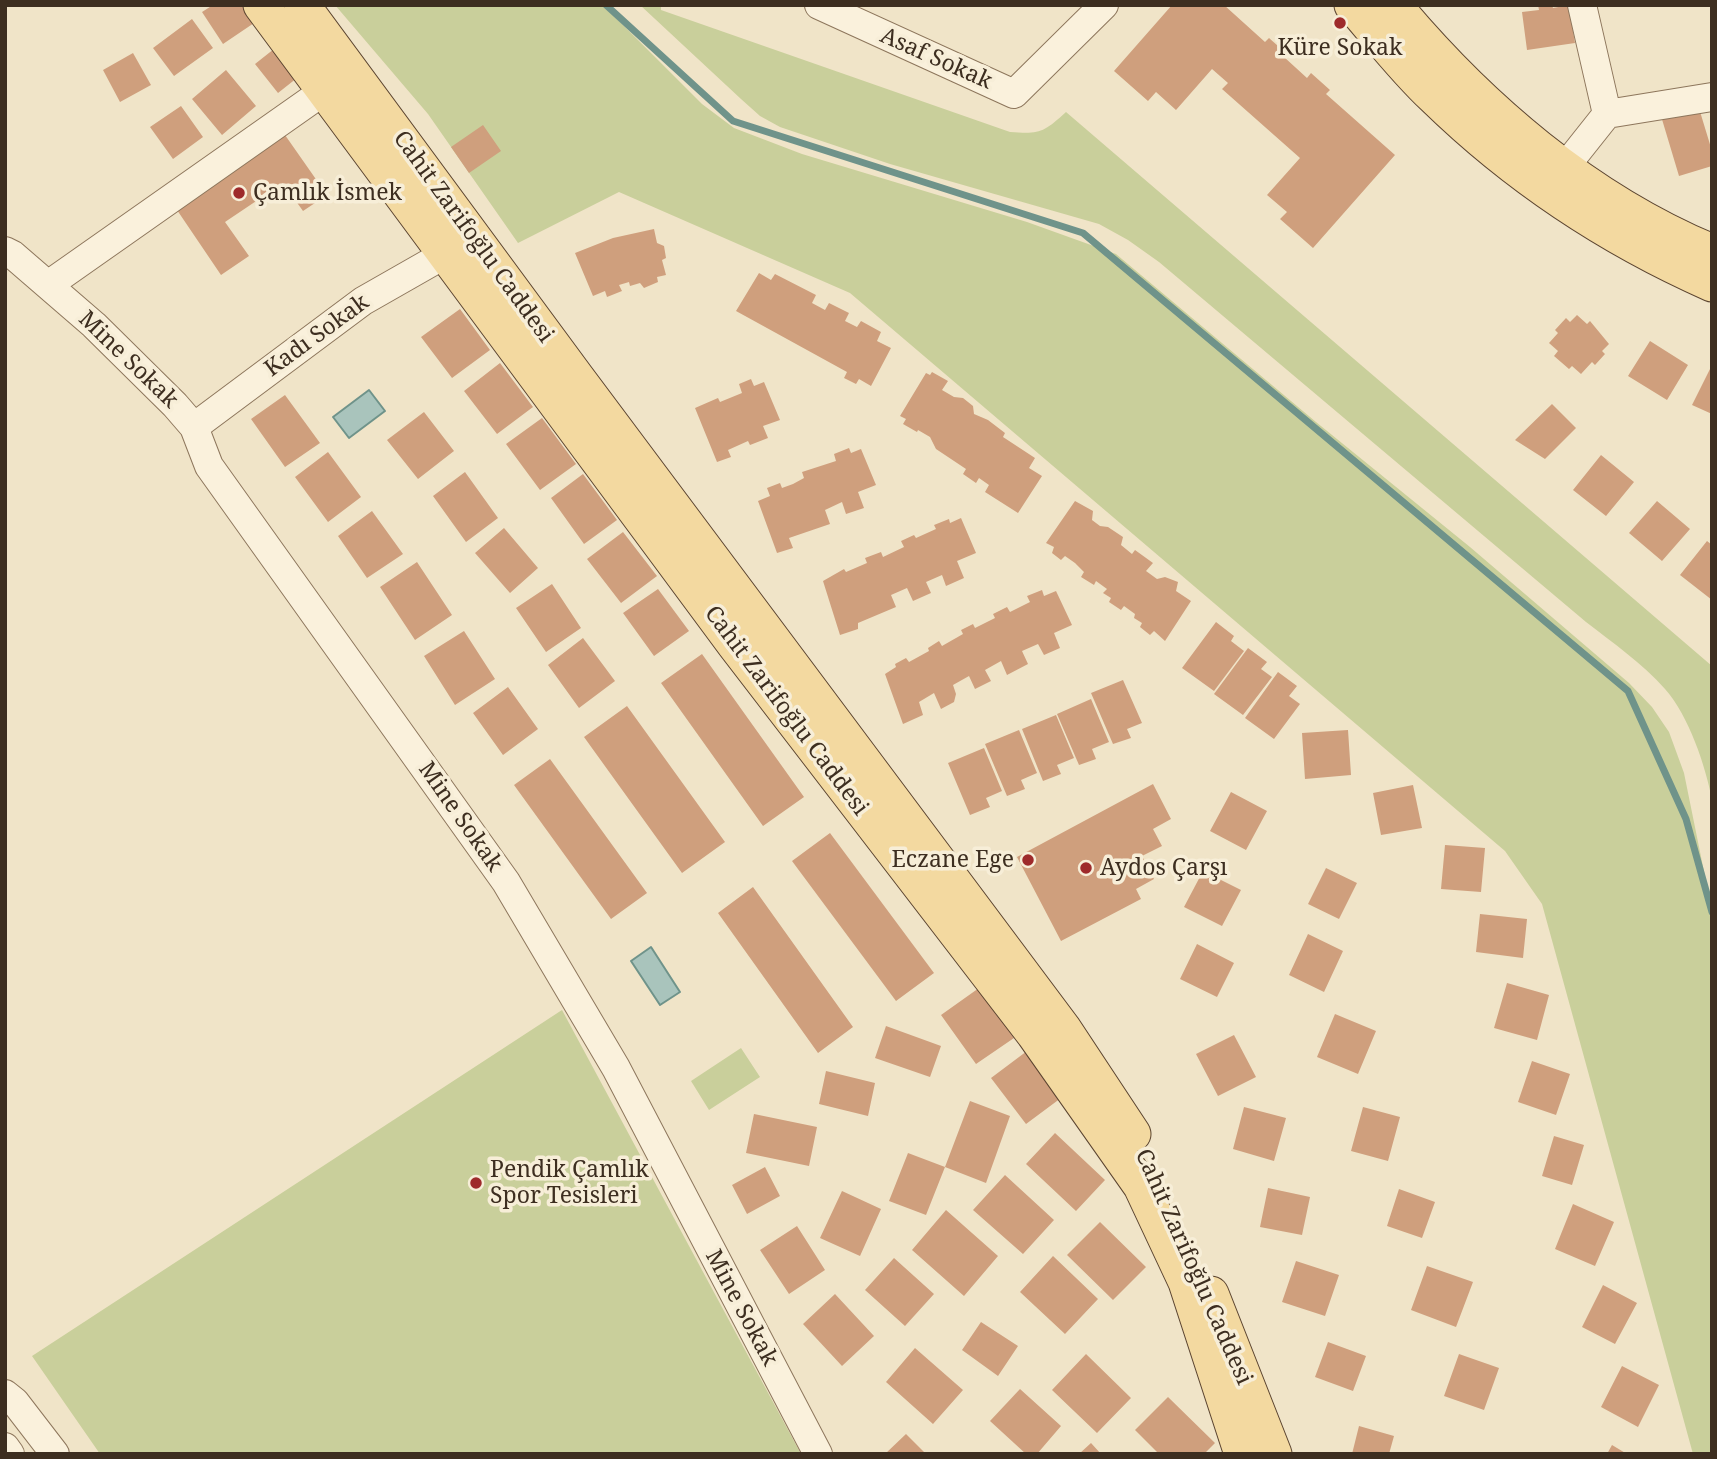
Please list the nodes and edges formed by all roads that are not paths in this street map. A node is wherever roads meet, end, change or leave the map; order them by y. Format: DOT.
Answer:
graph roads {
  1 [pos="261,5"];
  2 [pos="302,5"];
  3 [pos="819,5"];
  4 [pos="1104,5"];
  5 [pos="1352,5"];
  6 [pos="1394,5"];
  7 [pos="1582,5"];
  8 [pos="338,81"];
  9 [pos="1712,97"];
  10 [pos="1607,114"];
  11 [pos="1555,179"];
  12 [pos="460,246"];
  13 [pos="5,251"];
  14 [pos="1712,252"];
  15 [pos="1712,284"];
  16 [pos="48,285"];
  17 [pos="194,427"];
  18 [pos="5,1394"];
  19 [pos="5,1447"];
  20 [pos="10,1454"];
  21 [pos="55,1454"];
  22 [pos="818,1454"];
  23 [pos="1242,1454"];
  24 [pos="1273,1454"];
  1 -- 8 [label="main road, Cahit Zarifoğlu Caddesi"];
  2 -- 8 [label="main road, Cahit Zarifoğlu Caddesi"];
  3 -- 4 [label="street, Asaf Sokak"];
  5 -- 11 [label="main road"];
  6 -- 11 [label="main road"];
  7 -- 10 [label="street"];
  8 -- 12 [label="main road, Cahit Zarifoğlu Caddesi"];
  8 -- 16 [label="street"];
  9 -- 10 [label="street"];
  10 -- 11 [label="street"];
  11 -- 14 [label="main road"];
  11 -- 15 [label="main road"];
  12 -- 17 [label="street, Kadı Sokak"];
  12 -- 23 [label="main road, Cahit Zarifoğlu Caddesi"];
  12 -- 24 [label="main road, Cahit Zarifoğlu Caddesi"];
  13 -- 16 [label="street, Mine Sokak"];
  16 -- 17 [label="street, Mine Sokak"];
  17 -- 22 [label="street, Mine Sokak"];
  18 -- 21 [label="street"];
  19 -- 20 [label="street"];
}
